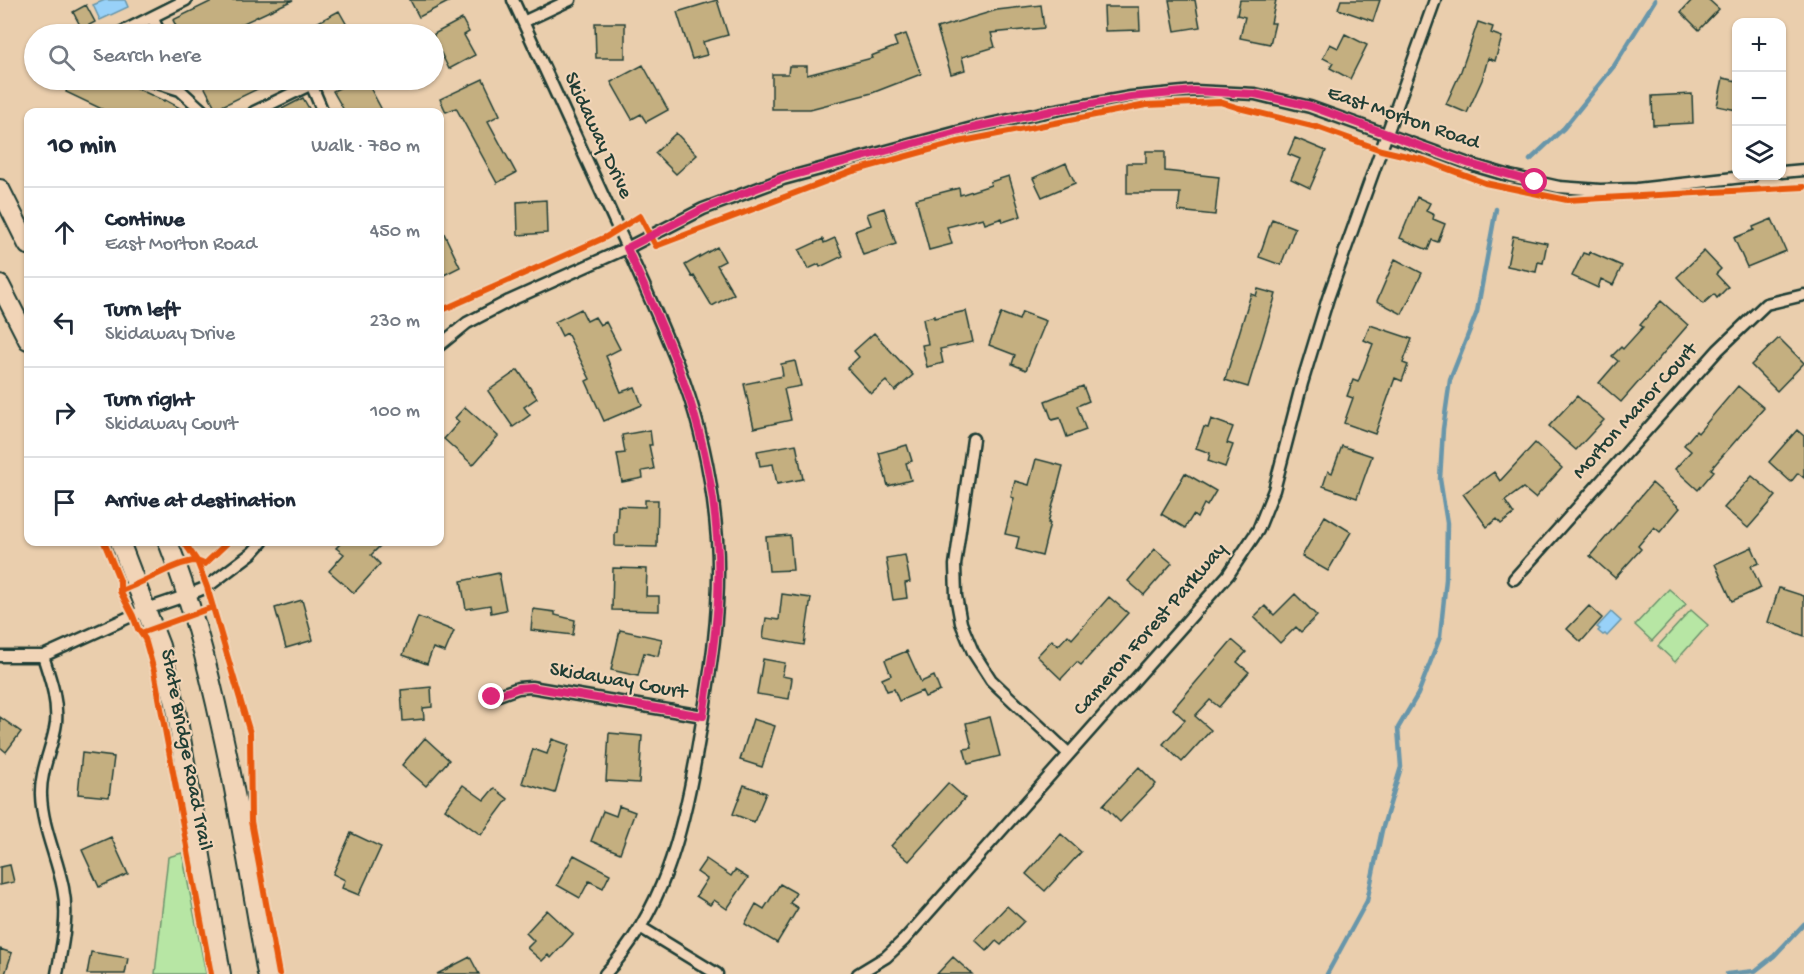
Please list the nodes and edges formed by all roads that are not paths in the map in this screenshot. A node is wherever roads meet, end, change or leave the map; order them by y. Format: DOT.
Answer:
graph roads {
  1 [pos="186,0"];
  2 [pos="513,0"];
  3 [pos="570,0"];
  4 [pos="1435,0"];
  5 [pos="153,17"];
  6 [pos="523,22"];
  7 [pos="139,24"];
  8 [pos="156,24"];
  9 [pos="180,90"];
  10 [pos="184,90"];
  11 [pos="299,90"];
  12 [pos="317,90"];
  13 [pos="188,98"];
  14 [pos="199,108"];
  15 [pos="262,108"];
  16 [pos="322,108"];
  17 [pos="1387,134"];
  18 [pos="1804,170"];
  19 [pos="1786,172"];
  20 [pos="1732,178"];
  21 [pos="0,189"];
  22 [pos="24,237"];
  23 [pos="627,248"];
  24 [pos="0,285"];
  25 [pos="1804,295"];
  26 [pos="24,332"];
  27 [pos="444,342"];
  28 [pos="973,439"];
  29 [pos="122,546"];
  30 [pos="170,546"];
  31 [pos="258,546"];
  32 [pos="1514,579"];
  33 [pos="188,595"];
  34 [pos="147,609"];
  35 [pos="0,656"];
  36 [pos="43,656"];
  37 [pos="492,697"];
  38 [pos="703,716"];
  39 [pos="1069,754"];
  40 [pos="639,927"];
  41 [pos="57,974"];
  42 [pos="221,974"];
  43 [pos="267,974"];
  44 [pos="605,974"];
  45 [pos="717,974"];
  46 [pos="858,974"];
  1 -- 5 [label="street"];
  2 -- 6 [label="street, Skidaway Drive"];
  3 -- 6 [label="street"];
  4 -- 17 [label="street, Cameron Forest Parkway"];
  5 -- 7 [label="street"];
  5 -- 8 [label="street"];
  6 -- 23 [label="street, Skidaway Drive"];
  9 -- 13 [label="street"];
  10 -- 13 [label="street"];
  11 -- 15 [label="street"];
  12 -- 16 [label="street"];
  13 -- 14 [label="street"];
  17 -- 20 [label="street, East Morton Road"];
  17 -- 23 [label="street, East Morton Road"];
  17 -- 39 [label="street, Cameron Forest Parkway"];
  18 -- 19 [label="street"];
  21 -- 22 [label="highway"];
  23 -- 27 [label="street, East Morton Road"];
  23 -- 38 [label="street, Skidaway Drive"];
  24 -- 26 [label="highway"];
  25 -- 32 [label="street, Morton Manor Court"];
  28 -- 39 [label="street"];
  29 -- 34 [label="highway"];
  30 -- 33 [label="highway"];
  31 -- 33 [label="street"];
  33 -- 34 [label="street"];
  33 -- 43 [label="highway"];
  34 -- 36 [label="street"];
  34 -- 42 [label="highway"];
  35 -- 36 [label="street"];
  36 -- 41 [label="street"];
  37 -- 38 [label="street, Skidaway Court"];
  38 -- 40 [label="street, Skidaway Drive"];
  39 -- 46 [label="street, Cameron Forest Parkway"];
  40 -- 44 [label="street, Skidaway Drive"];
  40 -- 45 [label="street"];
}
